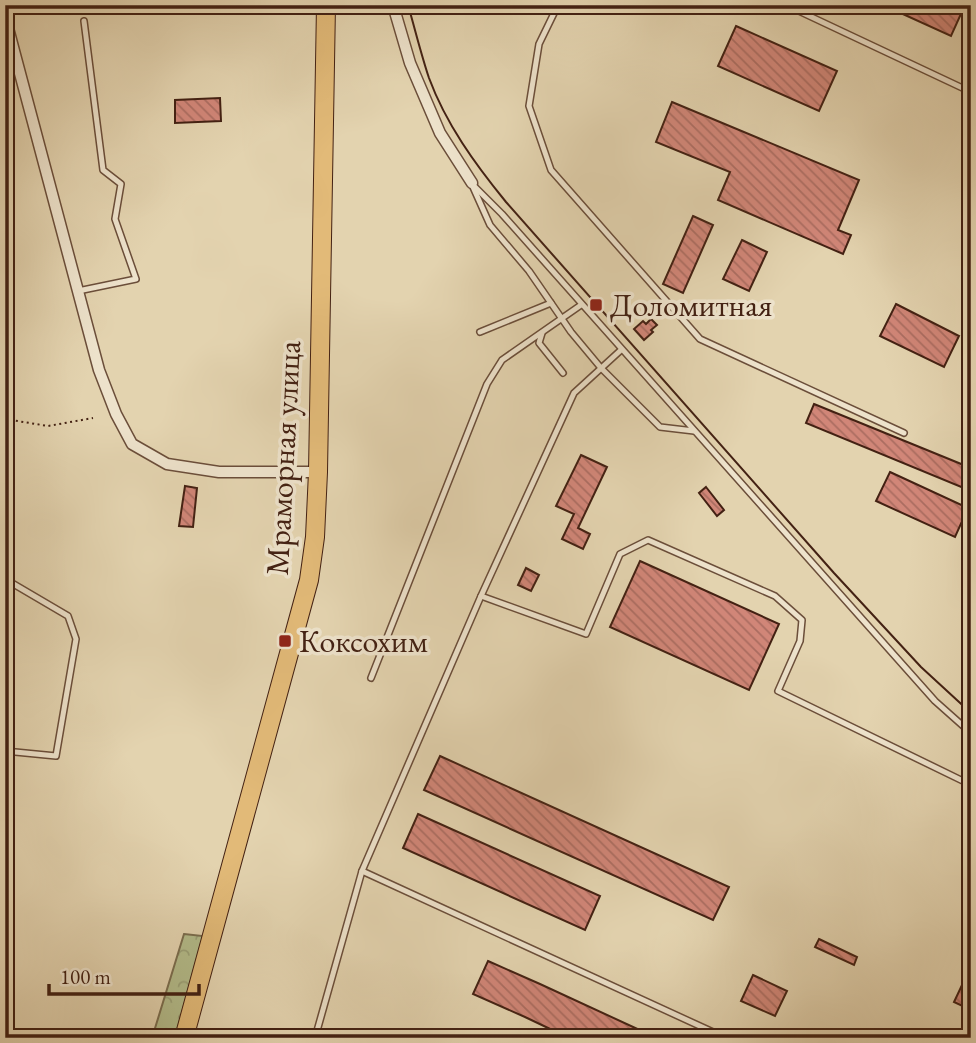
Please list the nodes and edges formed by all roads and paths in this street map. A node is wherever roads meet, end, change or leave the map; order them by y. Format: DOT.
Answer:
graph roads {
  1 [pos="326,5"];
  2 [pos="393,5"];
  3 [pos="558,5"];
  4 [pos="786,5"];
  5 [pos="5,17"];
  6 [pos="84,21"];
  7 [pos="971,92"];
  8 [pos="472,183"];
  9 [pos="78,291"];
  10 [pos="551,303"];
  11 [pos="581,305"];
  12 [pos="562,320"];
  13 [pos="480,332"];
  14 [pos="542,333"];
  15 [pos="621,350"];
  16 [pos="601,368"];
  17 [pos="563,373"];
  18 [pos="93,418"];
  19 [pos="5,419"];
  20 [pos="694,431"];
  21 [pos="904,433"];
  22 [pos="317,472"];
  23 [pos="5,579"];
  24 [pos="481,596"];
  25 [pos="371,678"];
  26 [pos="971,733"];
  27 [pos="5,751"];
  28 [pos="962,782"];
  29 [pos="362,872"];
  30 [pos="184,1038"];
  31 [pos="315,1038"];
  32 [pos="726,1038"];
  1 -- 22 [label="main road, Мраморная улица"];
  2 -- 8 [label="street"];
  3 -- 21 [label="lane"];
  4 -- 7 [label="lane"];
  5 -- 9 [label="street"];
  6 -- 9 [label="lane"];
  8 -- 10 [label="lane"];
  8 -- 11 [label="lane"];
  9 -- 22 [label="street"];
  10 -- 12 [label="lane"];
  10 -- 13 [label="lane"];
  11 -- 12 [label="lane"];
  11 -- 15 [label="lane"];
  12 -- 14 [label="lane"];
  12 -- 16 [label="lane"];
  14 -- 17 [label="lane"];
  14 -- 25 [label="lane"];
  15 -- 16 [label="lane"];
  15 -- 20 [label="lane"];
  16 -- 20 [label="lane"];
  16 -- 24 [label="lane"];
  18 -- 19 [label="path"];
  20 -- 26 [label="lane"];
  22 -- 30 [label="main road, Мраморная улица"];
  23 -- 27 [label="lane"];
  24 -- 28 [label="lane"];
  24 -- 29 [label="lane"];
  29 -- 31 [label="lane"];
  29 -- 32 [label="lane"];
}
